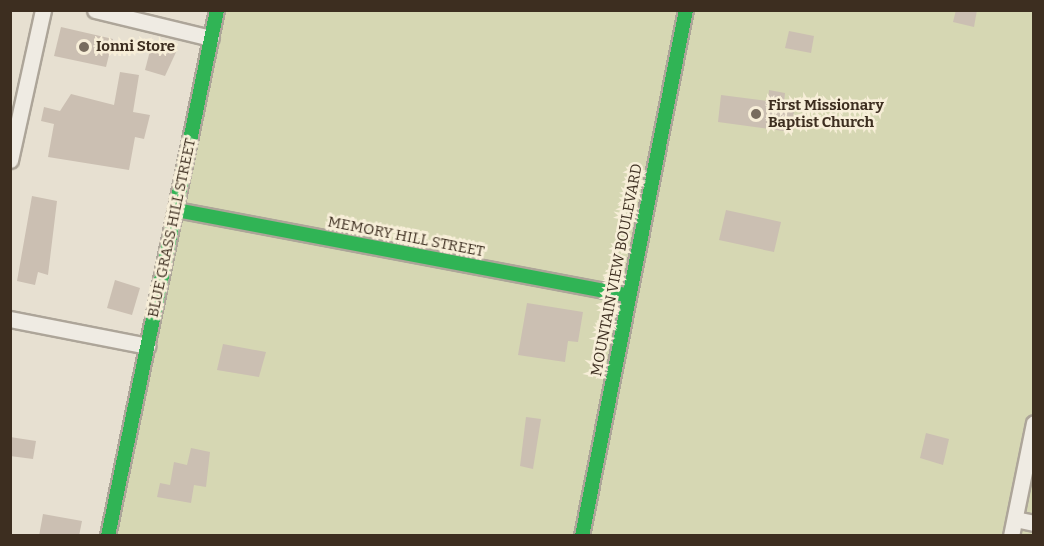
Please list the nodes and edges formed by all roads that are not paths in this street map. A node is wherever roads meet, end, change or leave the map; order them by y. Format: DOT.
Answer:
graph roads {
  1 [pos="44,10"];
  2 [pos="94,10"];
  3 [pos="217,10"];
  4 [pos="686,10"];
  5 [pos="211,38"];
  6 [pos="10,160"];
  7 [pos="176,210"];
  8 [pos="629,296"];
  9 [pos="10,319"];
  10 [pos="147,346"];
  11 [pos="1034,423"];
  12 [pos="1015,519"];
  13 [pos="1034,523"];
  14 [pos="108,536"];
  15 [pos="582,536"];
  16 [pos="1011,536"];
  1 -- 6 [label="street"];
  2 -- 5 [label="street"];
  3 -- 5 [label="street, BLUE GRASS HILL STREET"];
  4 -- 8 [label="street, MOUNTAIN VIEW BOULEVARD"];
  5 -- 7 [label="street, BLUE GRASS HILL STREET"];
  7 -- 8 [label="street, MEMORY HILL STREET"];
  7 -- 10 [label="street, BLUE GRASS HILL STREET"];
  8 -- 15 [label="street, MOUNTAIN VIEW BOULEVARD"];
  9 -- 10 [label="street"];
  10 -- 14 [label="street, BLUE GRASS HILL STREET"];
  11 -- 12 [label="street"];
  12 -- 13 [label="street"];
  12 -- 16 [label="street"];
}
